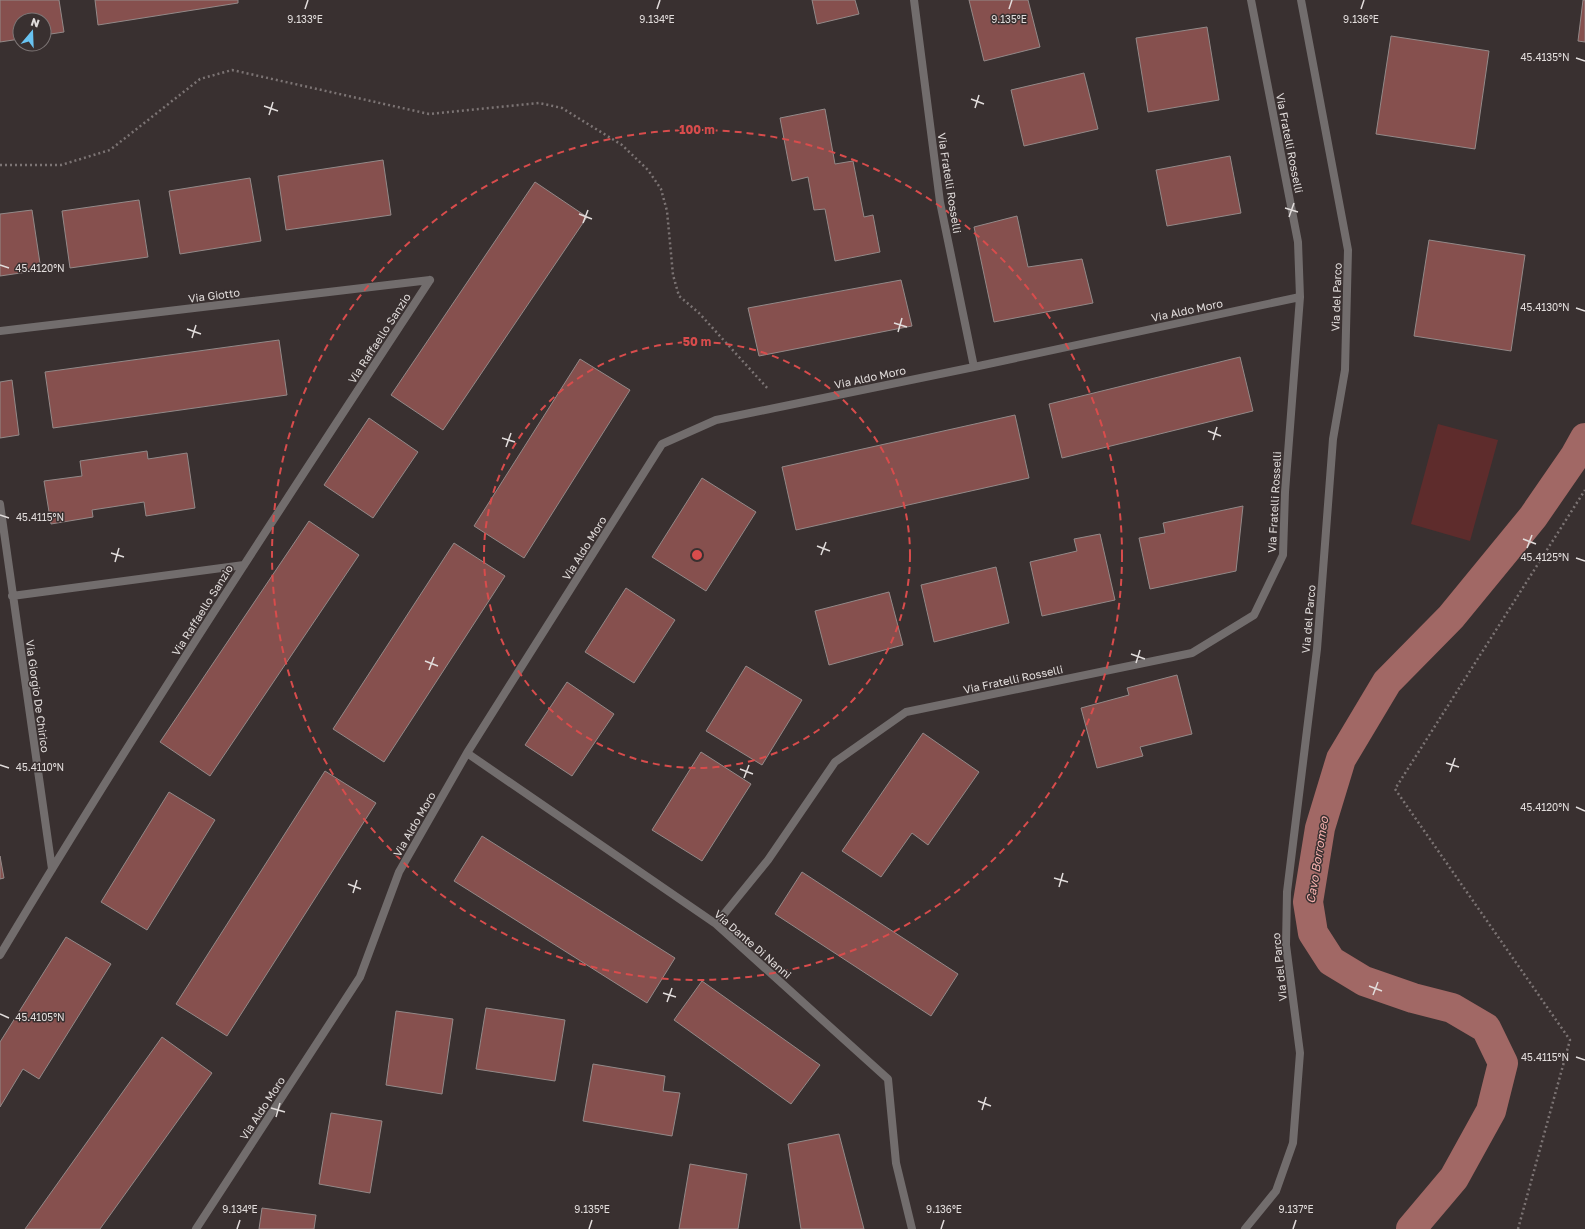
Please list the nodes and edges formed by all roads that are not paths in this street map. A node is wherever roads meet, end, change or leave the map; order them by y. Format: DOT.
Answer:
graph roads {
  1 [pos="914,0"];
  2 [pos="1251,0"];
  3 [pos="1301,0"];
  4 [pos="430,280"];
  5 [pos="1300,297"];
  6 [pos="0,331"];
  7 [pos="974,367"];
  8 [pos="0,504"];
  9 [pos="244,565"];
  10 [pos="12,596"];
  11 [pos="467,752"];
  12 [pos="52,869"];
  13 [pos="716,924"];
  14 [pos="0,956"];
  15 [pos="196,1229"];
  16 [pos="912,1229"];
  17 [pos="1245,1229"];
  1 -- 7 [label="street, Via Fratelli Rosselli"];
  2 -- 5 [label="street, Via Fratelli Rosselli"];
  3 -- 17 [label="street, Via del Parco"];
  4 -- 6 [label="street, Via Giotto"];
  4 -- 9 [label="street, Via Raffaello Sanzio"];
  5 -- 7 [label="street, Via Aldo Moro"];
  5 -- 13 [label="street, Via Fratelli Rosselli"];
  7 -- 11 [label="street, Via Aldo Moro"];
  8 -- 10 [label="street, Via Giorgio De Chirico"];
  9 -- 10 [label="street"];
  9 -- 12 [label="street, Via Raffaello Sanzio"];
  10 -- 12 [label="street, Via Giorgio De Chirico"];
  11 -- 13 [label="street, Via Dante Di Nanni"];
  11 -- 15 [label="street, Via Aldo Moro"];
  12 -- 14 [label="street, Via Raffaello Sanzio"];
  13 -- 16 [label="street, Via Dante Di Nanni"];
}
